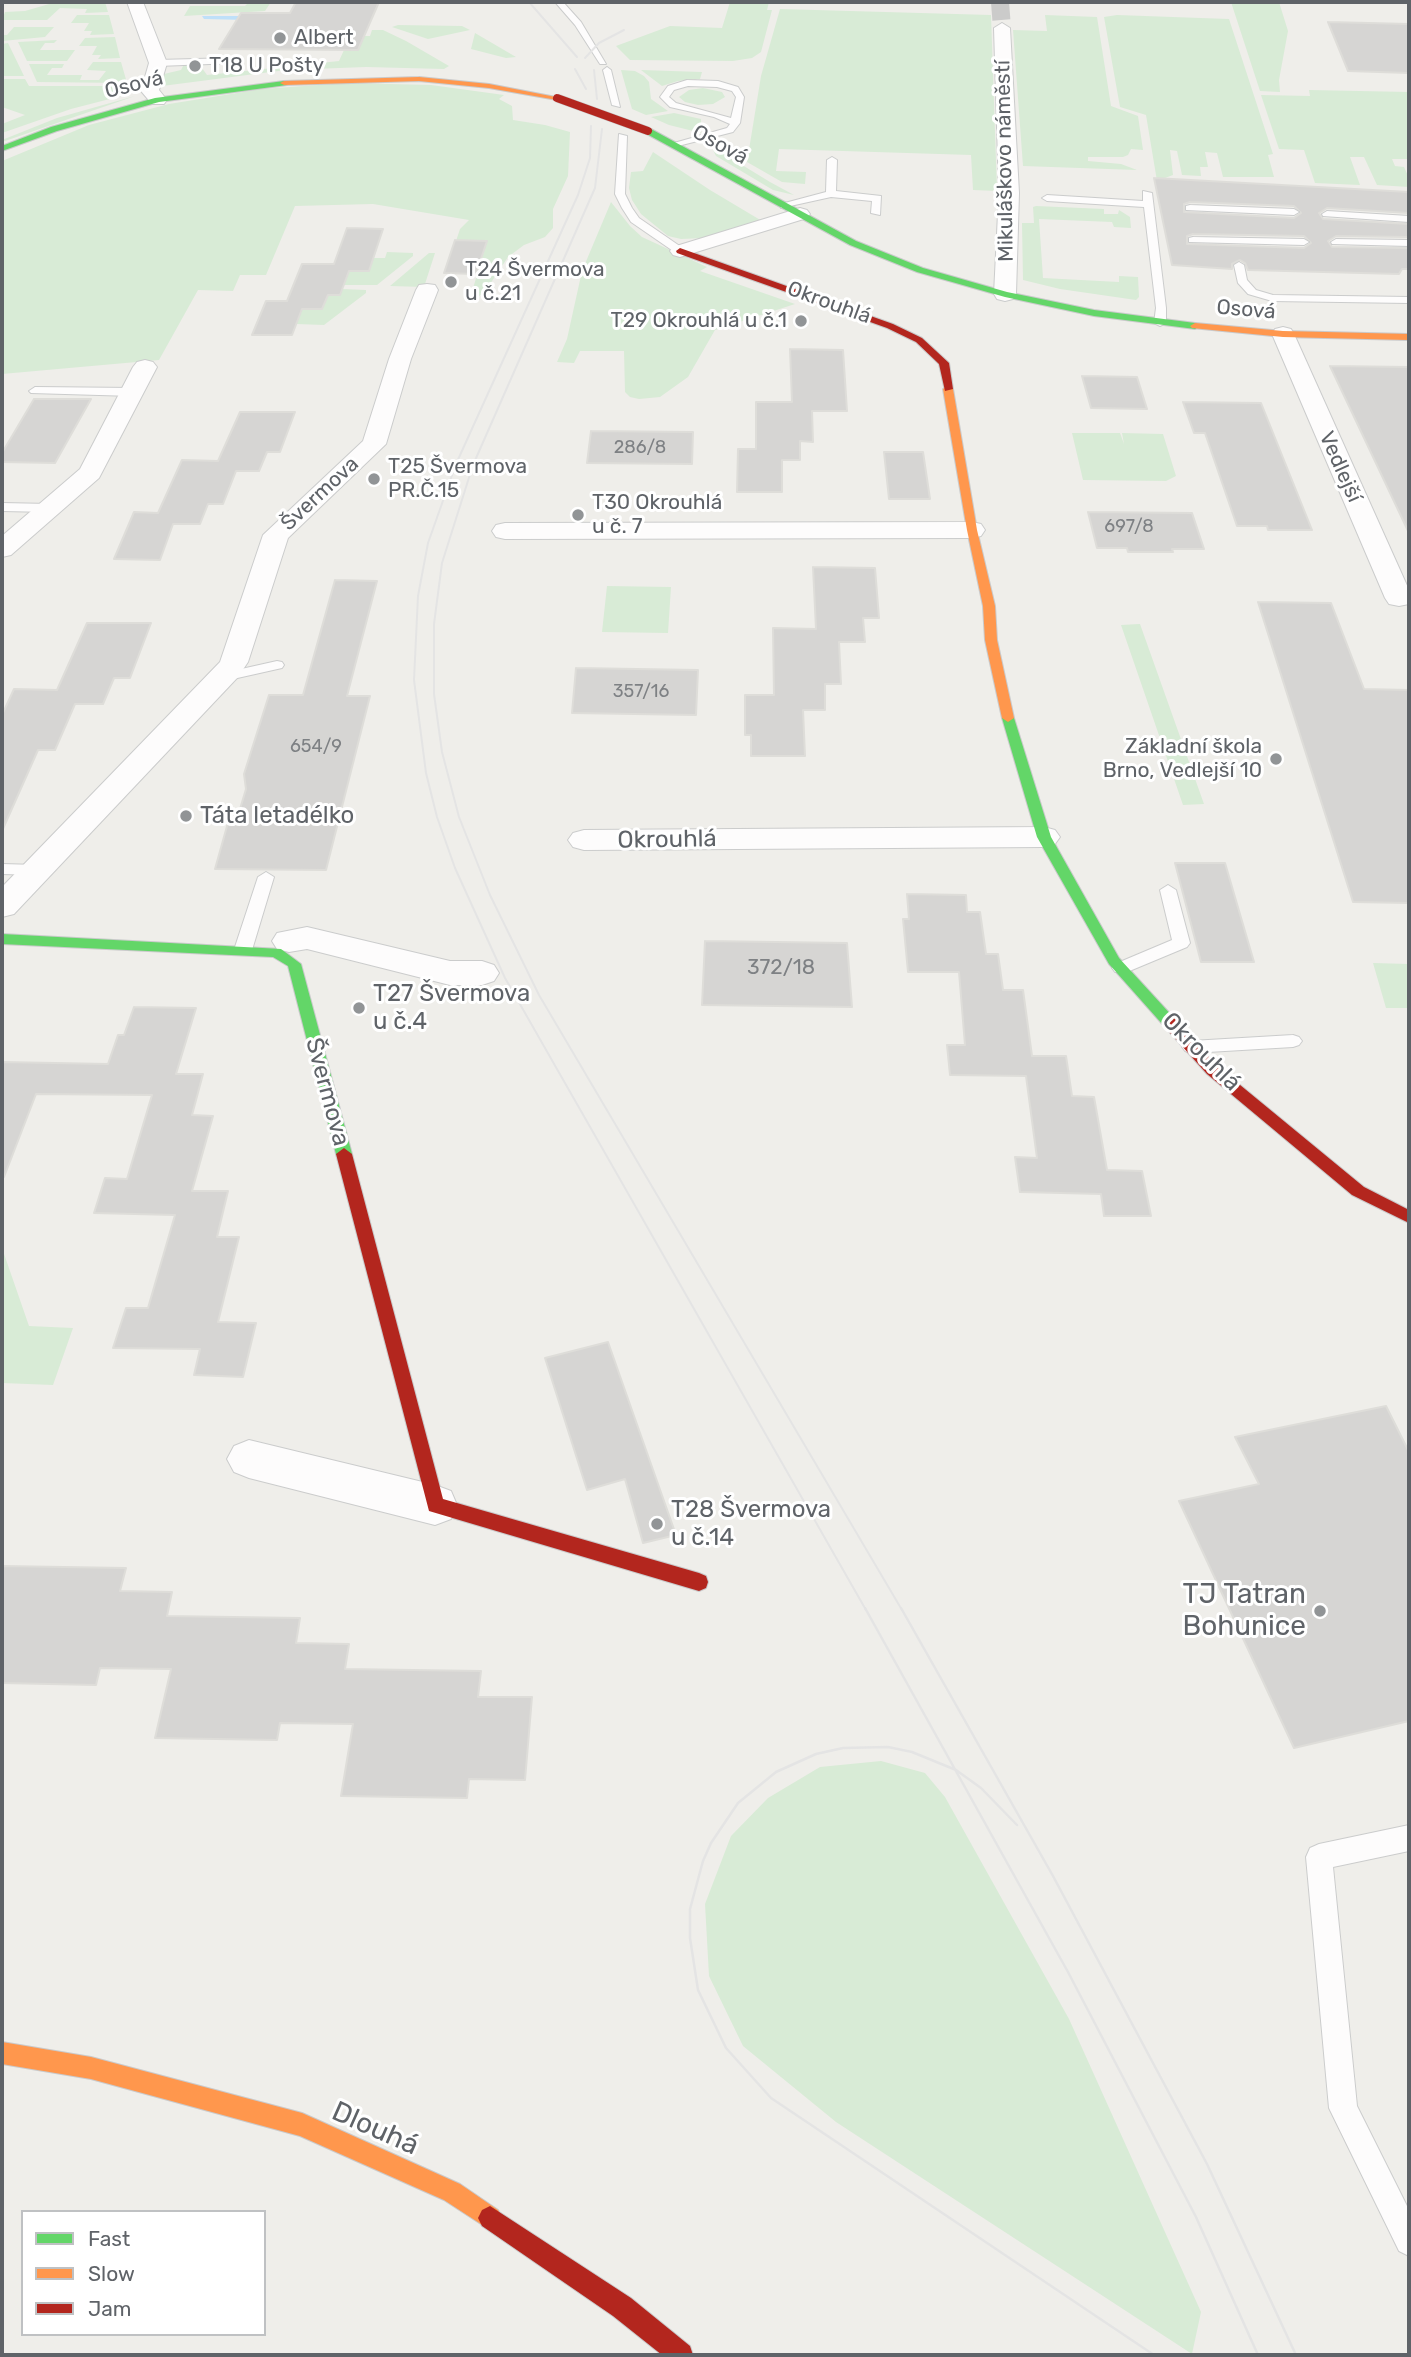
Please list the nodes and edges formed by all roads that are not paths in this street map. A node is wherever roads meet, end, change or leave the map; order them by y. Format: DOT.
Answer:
graph roads {
  1 [pos="135,2"];
  2 [pos="559,2"];
  3 [pos="1002,28"];
  4 [pos="233,61"];
  5 [pos="158,63"];
  6 [pos="158,100"];
  7 [pos="617,105"];
  8 [pos="735,123"];
  9 [pos="622,136"];
  10 [pos="677,145"];
  11 [pos="2,149"];
  12 [pos="832,160"];
  13 [pos="831,194"];
  14 [pos="1047,198"];
  15 [pos="1223,198"];
  16 [pos="1190,208"];
  17 [pos="793,210"];
  18 [pos="1294,212"];
  19 [pos="876,213"];
  20 [pos="1327,214"];
  21 [pos="1409,219"];
  22 [pos="1231,230"];
  23 [pos="1193,240"];
  24 [pos="1304,242"];
  25 [pos="1336,242"];
  26 [pos="1409,243"];
  27 [pos="680,251"];
  28 [pos="1239,265"];
  29 [pos="427,290"];
  30 [pos="1005,294"];
  31 [pos="1409,300"];
  32 [pos="1160,323"];
  33 [pos="1283,334"];
  34 [pos="1409,337"];
  35 [pos="145,367"];
  36 [pos="35,391"];
  37 [pos="133,392"];
  38 [pos="2,507"];
  39 [pos="50,508"];
  40 [pos="972,530"];
  41 [pos="505,531"];
  42 [pos="2,549"];
  43 [pos="1399,598"];
  44 [pos="277,665"];
  45 [pos="223,677"];
  46 [pos="1044,837"];
  47 [pos="584,840"];
  48 [pos="2,870"];
  49 [pos="37,870"];
  50 [pos="266,877"];
  51 [pos="1168,890"];
  52 [pos="2,906"];
  53 [pos="2,939"];
  54 [pos="289,940"];
  55 [pos="243,950"];
  56 [pos="1121,968"];
  57 [pos="482,974"];
  58 [pos="1293,1041"];
  59 [pos="1191,1047"];
  60 [pos="1409,1217"];
  61 [pos="249,1459"];
  62 [pos="435,1505"];
  63 [pos="699,1582"];
  64 [pos="1409,1838"];
  65 [pos="2,2053"];
  66 [pos="1409,2241"];
  67 [pos="681,2355"];
  1 -- 5 [label="street"];
  2 -- 7 [label="lane"];
  3 -- 30 [label="street, Mikuláškovo náměstí"];
  4 -- 5 [label="lane"];
  5 -- 6 [label="street"];
  6 -- 10 [label="street, Osová, bridge"];
  6 -- 11 [label="street, Osová"];
  8 -- 8 [label="lane"];
  8 -- 10 [label="lane"];
  9 -- 27 [label="lane, Okrouhlá"];
  10 -- 17 [label="street, Osová"];
  12 -- 13 [label="lane"];
  13 -- 17 [label="lane"];
  13 -- 19 [label="lane"];
  14 -- 32 [label="lane"];
  15 -- 22 [label="lane"];
  16 -- 22 [label="lane"];
  17 -- 27 [label="street"];
  17 -- 30 [label="street, Osová"];
  18 -- 22 [label="lane"];
  20 -- 21 [label="lane"];
  22 -- 23 [label="lane"];
  22 -- 24 [label="lane"];
  25 -- 26 [label="lane"];
  27 -- 40 [label="street, Okrouhlá"];
  28 -- 31 [label="lane"];
  29 -- 45 [label="street, Švermova"];
  30 -- 32 [label="street, Osová"];
  32 -- 33 [label="street, Osová"];
  33 -- 34 [label="street, Osová"];
  33 -- 43 [label="street, Vedlejší"];
  35 -- 37 [label="street"];
  36 -- 37 [label="lane"];
  37 -- 39 [label="street"];
  38 -- 39 [label="lane"];
  39 -- 42 [label="street"];
  40 -- 41 [label="street"];
  40 -- 46 [label="street, Okrouhlá"];
  44 -- 45 [label="lane"];
  45 -- 49 [label="street, Švermova"];
  46 -- 47 [label="street, Okrouhlá"];
  46 -- 56 [label="street, Okrouhlá"];
  48 -- 49 [label="lane"];
  49 -- 52 [label="street, Švermova"];
  50 -- 55 [label="lane"];
  51 -- 56 [label="lane"];
  53 -- 55 [label="street, Švermova"];
  54 -- 57 [label="street"];
  55 -- 62 [label="street, Švermova"];
  56 -- 59 [label="street, Okrouhlá"];
  58 -- 59 [label="lane"];
  59 -- 60 [label="street, Okrouhlá"];
  61 -- 62 [label="street"];
  62 -- 63 [label="street"];
  64 -- 66 [label="lane"];
  65 -- 67 [label="street, Dlouhá"];
}
